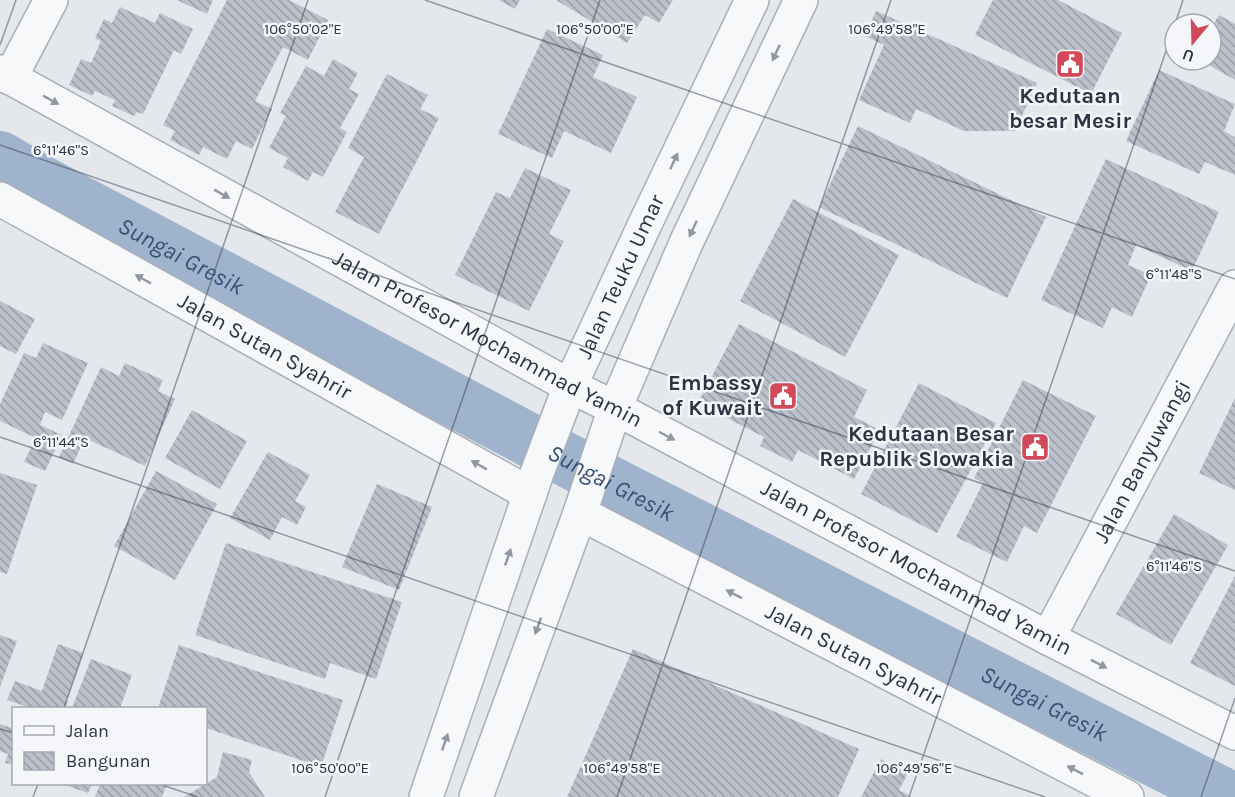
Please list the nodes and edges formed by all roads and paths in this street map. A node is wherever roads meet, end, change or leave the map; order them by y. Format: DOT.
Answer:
graph roads {
  1 [pos="51,0"];
  2 [pos="752,0"];
  3 [pos="801,0"];
  4 [pos="5,75"];
  5 [pos="0,199"];
  6 [pos="1235,287"];
  7 [pos="568,391"];
  8 [pos="613,413"];
  9 [pos="534,483"];
  10 [pos="583,503"];
  11 [pos="1048,638"];
  12 [pos="1235,733"];
  13 [pos="426,797"];
  14 [pos="476,797"];
  15 [pos="1127,797"];
  1 -- 4 [label="street"];
  7 -- 2 [label="street, Jalan Teuku Umar, one-way"];
  3 -- 8 [label="street, Jalan Teuku Umar, one-way"];
  4 -- 7 [label="street, Jalan Profesor Mochammad Yamin, one-way"];
  9 -- 5 [label="street, Jalan Sutan Syahrir, one-way"];
  6 -- 11 [label="street, Jalan Banyuwangi"];
  7 -- 8 [label="street, Jalan Profesor Mochammad Yamin"];
  7 -- 9 [label="street, Jalan Teuku Umar"];
  8 -- 10 [label="street, Jalan Teuku Umar"];
  8 -- 11 [label="street, Jalan Profesor Mochammad Yamin, one-way"];
  13 -- 9 [label="street, Jalan Teuku Umar, one-way"];
  10 -- 14 [label="street, Jalan Teuku Umar, one-way"];
  15 -- 10 [label="street, Jalan Sutan Syahrir, one-way"];
  11 -- 12 [label="street, Jalan Profesor Mochammad Yamin, one-way"];
}
